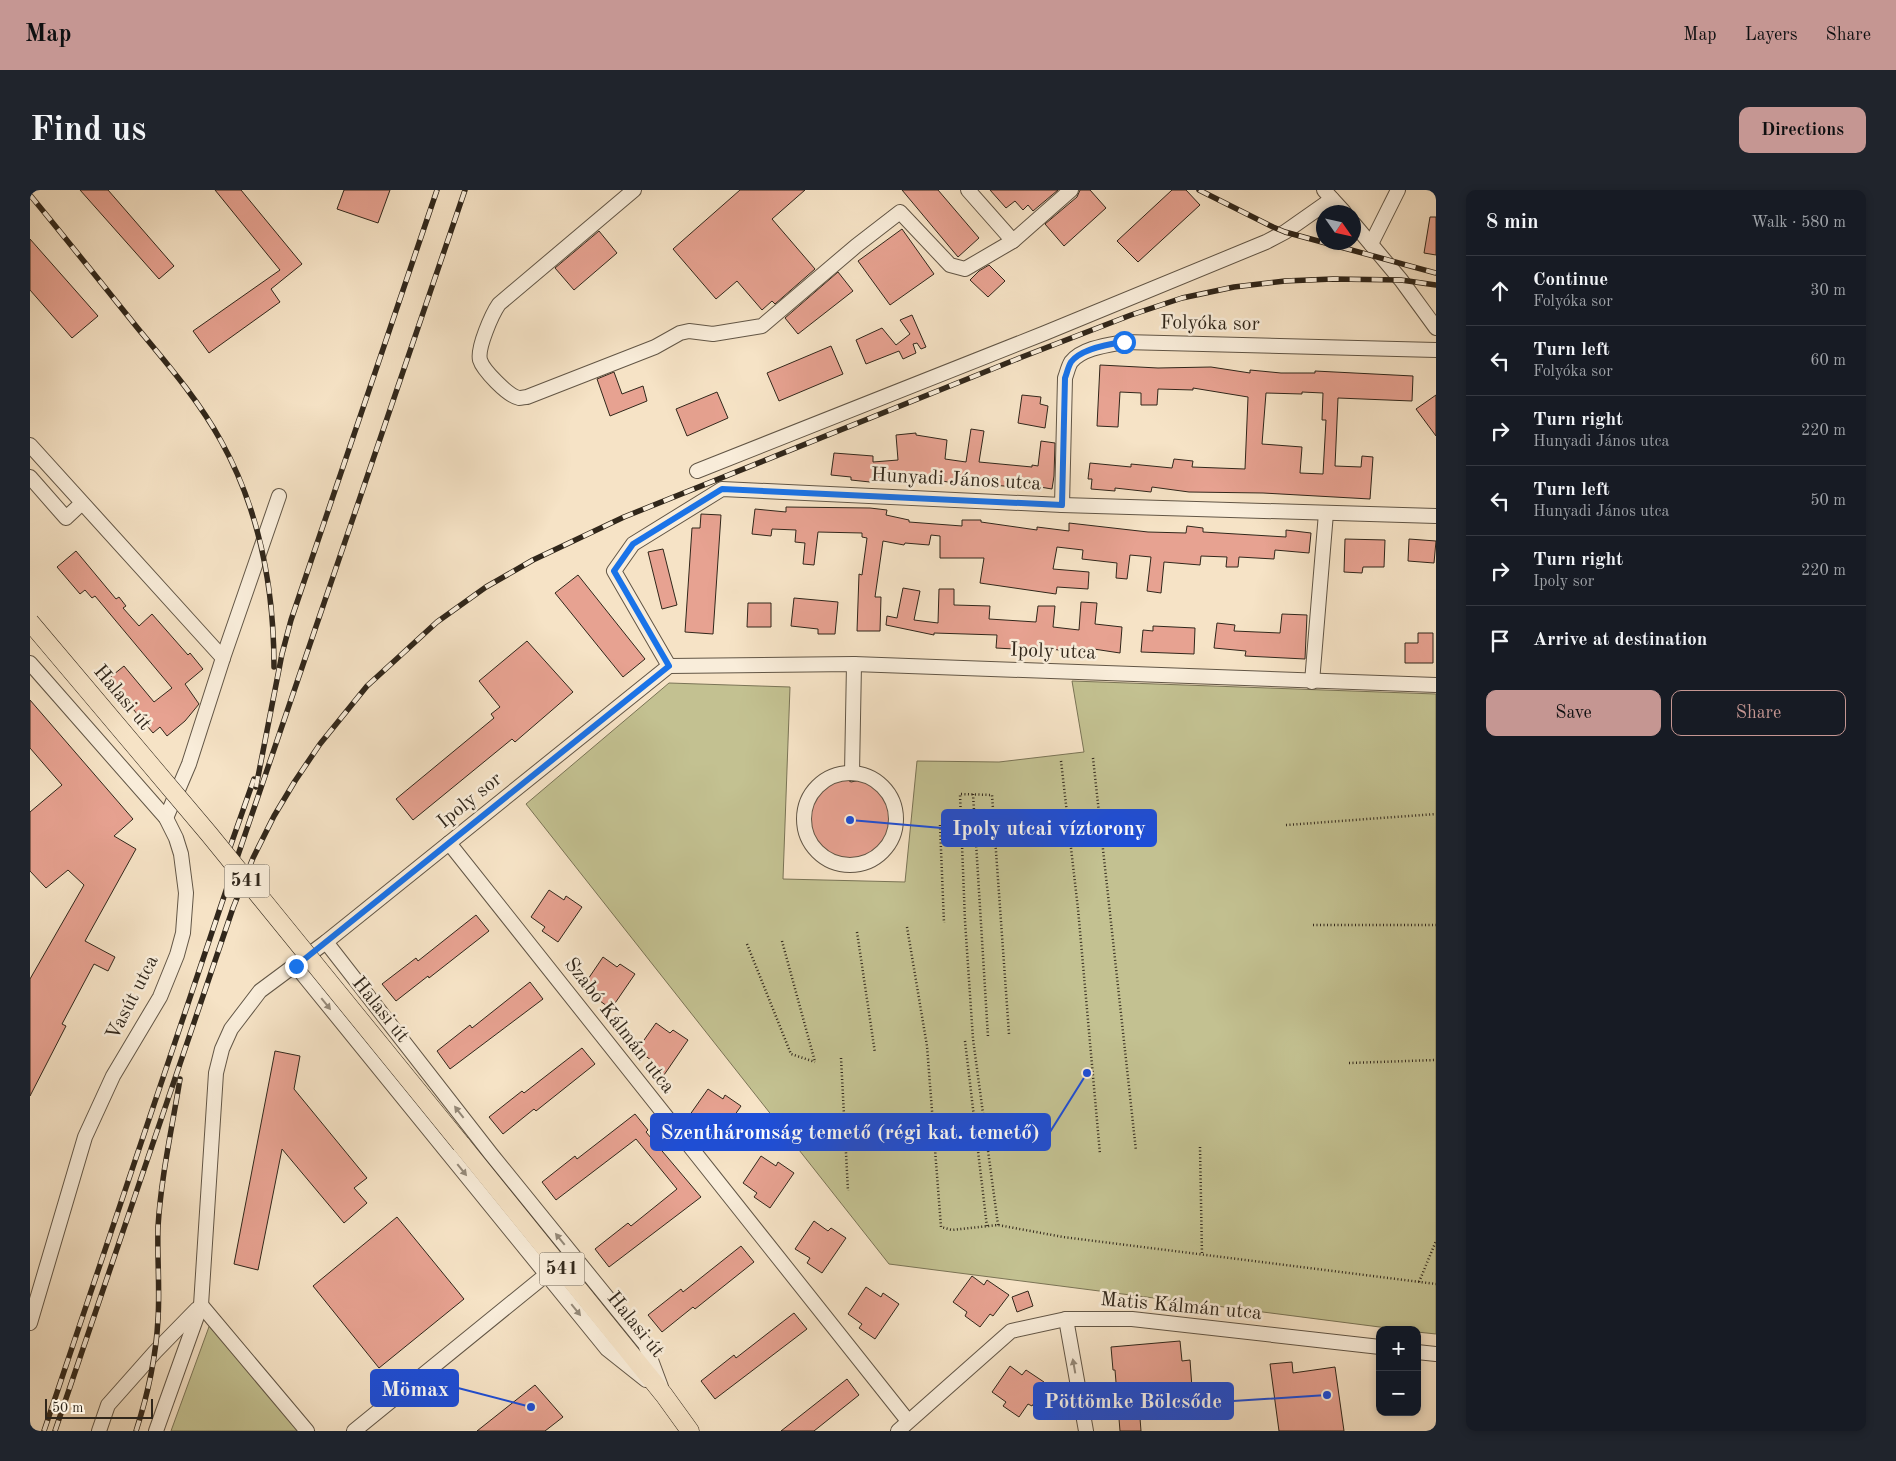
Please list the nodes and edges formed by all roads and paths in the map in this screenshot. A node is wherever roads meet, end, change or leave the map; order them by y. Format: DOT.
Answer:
graph roads {
  1 [pos="634,190"];
  2 [pos="968,190"];
  3 [pos="1071,190"];
  4 [pos="1398,190"];
  5 [pos="1328,195"];
  6 [pos="1337,205"];
  7 [pos="1361,232"];
  8 [pos="1013,241"];
  9 [pos="1371,244"];
  10 [pos="1436,328"];
  11 [pos="1436,350"];
  12 [pos="30,446"];
  13 [pos="697,471"];
  14 [pos="30,477"];
  15 [pos="279,496"];
  16 [pos="82,504"];
  17 [pos="1062,505"];
  18 [pos="1326,513"];
  19 [pos="1436,516"];
  20 [pos="30,622"];
  21 [pos="223,658"];
  22 [pos="30,663"];
  23 [pos="854,664"];
  24 [pos="669,666"];
  25 [pos="1312,682"];
  26 [pos="1436,685"];
  27 [pos="1093,758"];
  28 [pos="1061,761"];
  29 [pos="852,772"];
  30 [pos="973,794"];
  31 [pos="1436,814"];
  32 [pos="166,818"];
  33 [pos="940,825"];
  34 [pos="1286,825"];
  35 [pos="448,844"];
  36 [pos="944,923"];
  37 [pos="1312,925"];
  38 [pos="1436,925"];
  39 [pos="908,927"];
  40 [pos="857,932"];
  41 [pos="782,941"];
  42 [pos="326,942"];
  43 [pos="746,944"];
  44 [pos="296,966"];
  45 [pos="1010,1034"];
  46 [pos="988,1037"];
  47 [pos="965,1040"];
  48 [pos="875,1054"];
  49 [pos="841,1058"];
  50 [pos="1436,1060"];
  51 [pos="1349,1063"];
  52 [pos="1200,1147"];
  53 [pos="1136,1151"];
  54 [pos="1100,1154"];
  55 [pos="848,1191"];
  56 [pos="998,1226"];
  57 [pos="986,1227"];
  58 [pos="1436,1240"];
  59 [pos="1202,1255"];
  60 [pos="547,1274"];
  61 [pos="1419,1282"];
  62 [pos="1436,1284"];
  63 [pos="201,1305"];
  64 [pos="1066,1319"];
  65 [pos="30,1323"];
  66 [pos="1376,1347"];
  67 [pos="1421,1352"];
  68 [pos="1436,1354"];
  69 [pos="664,1395"];
  70 [pos="903,1426"];
  71 [pos="99,1431"];
  72 [pos="156,1431"];
  73 [pos="307,1431"];
  74 [pos="354,1431"];
  75 [pos="690,1431"];
  76 [pos="1086,1431"];
  1 -- 8 [label="street"];
  2 -- 8 [label="street"];
  3 -- 8 [label="street"];
  4 -- 9 [label="street"];
  5 -- 6 [label="street"];
  5 -- 13 [label="street"];
  7 -- 9 [label="street"];
  9 -- 10 [label="street"];
  11 -- 17 [label="street, Folyóka sor"];
  12 -- 16 [label="street"];
  14 -- 16 [label="street"];
  15 -- 21 [label="street"];
  16 -- 21 [label="street"];
  17 -- 18 [label="street, Hunyadi János utca"];
  17 -- 24 [label="street, Hunyadi János utca"];
  18 -- 19 [label="street, Hunyadi János utca"];
  18 -- 25 [label="street"];
  20 -- 69 [label="main road, Halasi út / 541, bridge"];
  21 -- 32 [label="street"];
  22 -- 32 [label="street"];
  23 -- 24 [label="street, Ipoly utca"];
  23 -- 25 [label="street, Ipoly utca"];
  23 -- 29 [label="street"];
  24 -- 35 [label="street, Ipoly sor"];
  25 -- 26 [label="street, Ipoly utca"];
  27 -- 53 [label="path"];
  28 -- 54 [label="path"];
  29 -- 29 [label="street"];
  30 -- 45 [label="path"];
  30 -- 46 [label="path"];
  30 -- 56 [label="path"];
  31 -- 34 [label="path"];
  32 -- 65 [label="street, Vasút utca"];
  33 -- 36 [label="path"];
  35 -- 42 [label="street, Ipoly sor"];
  35 -- 70 [label="street, Szabó Kálmán utca"];
  37 -- 38 [label="path"];
  39 -- 57 [label="path"];
  40 -- 48 [label="path"];
  41 -- 43 [label="path"];
  42 -- 44 [label="street, Ipoly sor"];
  69 -- 42 [label="street, one-way"];
  44 -- 60 [label="street, one-way"];
  44 -- 63 [label="street"];
  47 -- 57 [label="path"];
  49 -- 55 [label="path"];
  50 -- 51 [label="path"];
  52 -- 59 [label="path"];
  56 -- 57 [label="path"];
  56 -- 59 [label="path"];
  58 -- 61 [label="path"];
  59 -- 61 [label="path"];
  60 -- 69 [label="street, one-way"];
  60 -- 74 [label="street"];
  61 -- 62 [label="path"];
  63 -- 71 [label="street"];
  63 -- 72 [label="street"];
  63 -- 73 [label="street"];
  64 -- 66 [label="street, Matis Kálmán utca"];
  64 -- 70 [label="street, Matis Kálmán utca"];
  76 -- 64 [label="street, one-way"];
  67 -- 68 [label="street"];
  69 -- 75 [label="main road, Halasi út / 541"];
}
